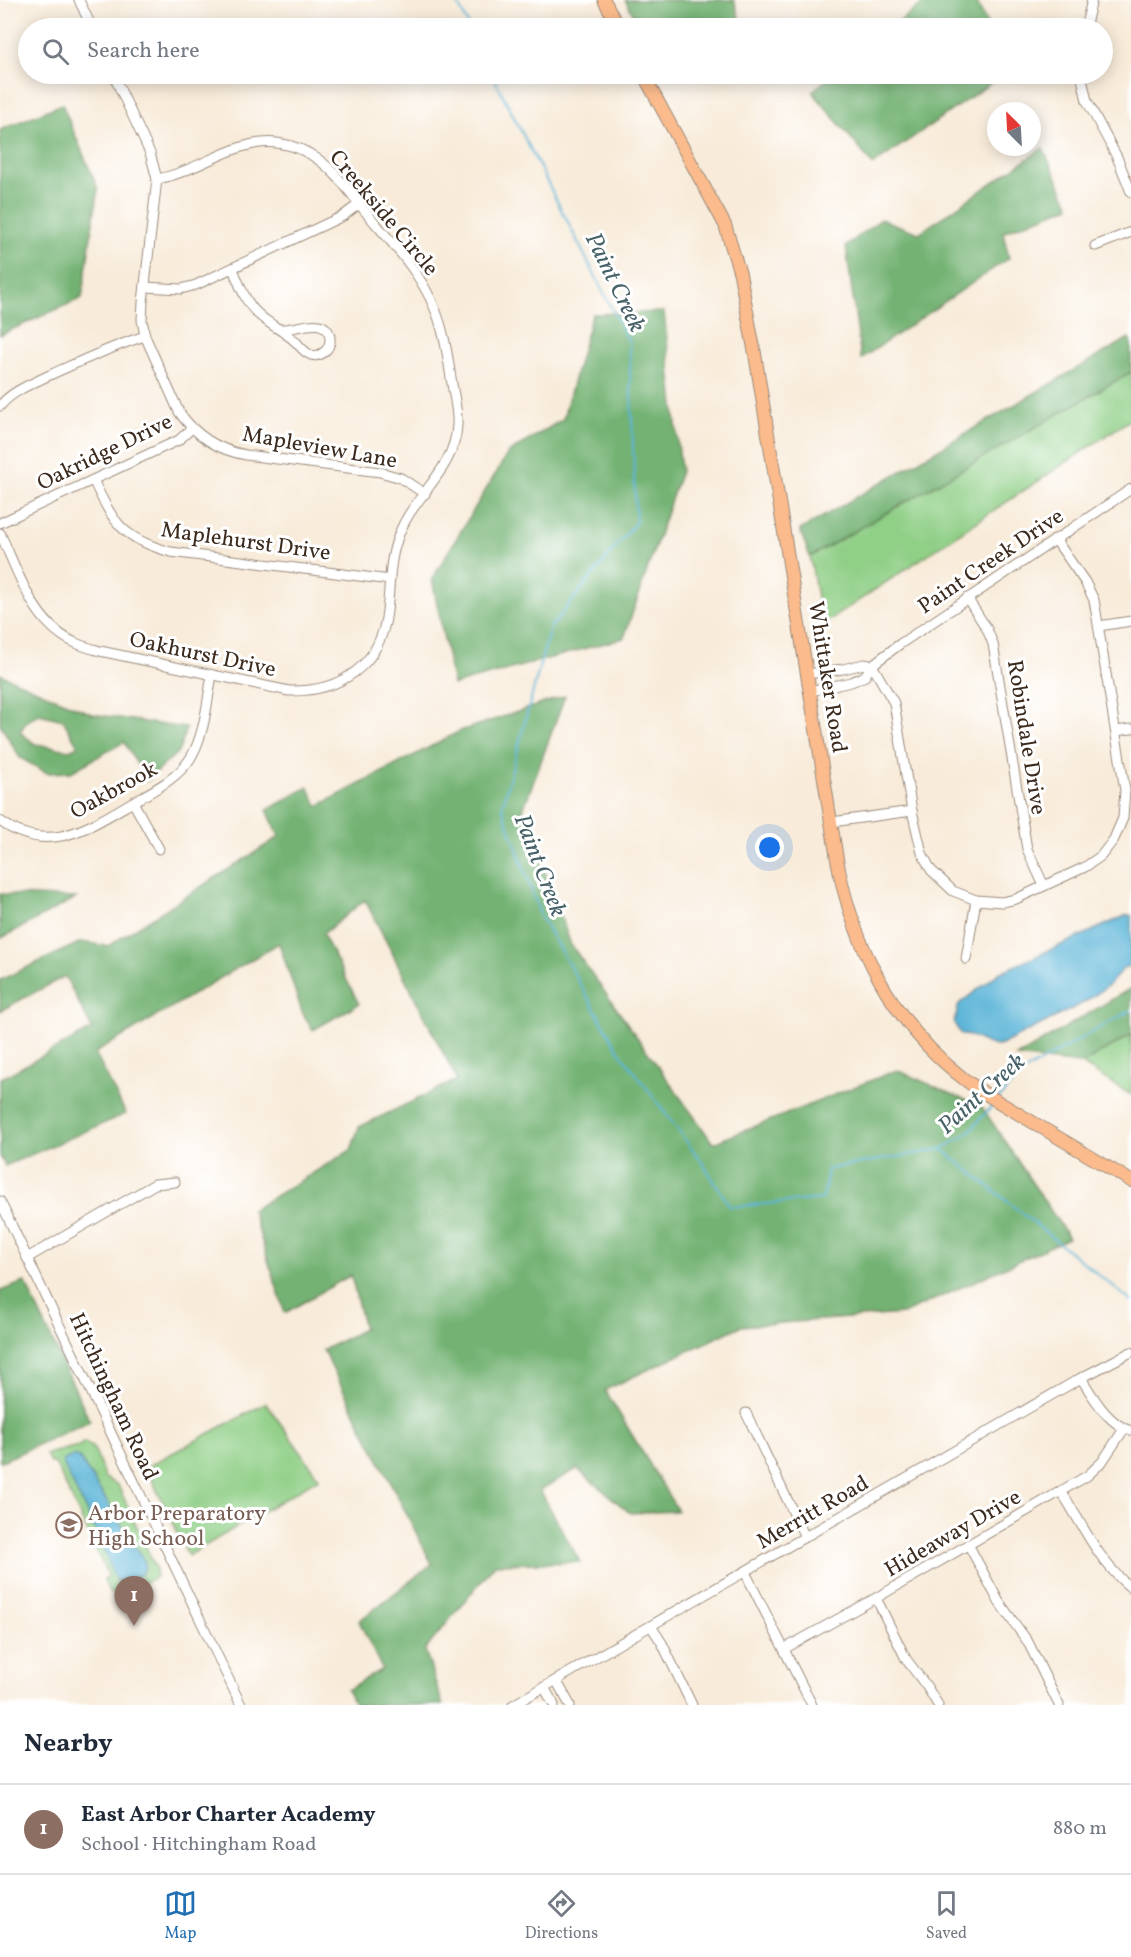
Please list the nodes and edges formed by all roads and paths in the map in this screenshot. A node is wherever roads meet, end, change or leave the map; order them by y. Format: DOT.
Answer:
graph roads {
  1 [pos="79,0"];
  2 [pos="604,0"];
  3 [pos="1092,0"];
  4 [pos="87,18"];
  5 [pos="614,18"];
  6 [pos="1088,18"];
  7 [pos="118,84"];
  8 [pos="648,84"];
  9 [pos="1083,84"];
  10 [pos="157,179"];
  11 [pos="1131,192"];
  12 [pos="359,204"];
  13 [pos="1131,232"];
  14 [pos="1095,246"];
  15 [pos="232,269"];
  16 [pos="145,287"];
  17 [pos="281,329"];
  18 [pos="145,336"];
  19 [pos="0,406"];
  20 [pos="192,428"];
  21 [pos="93,480"];
  22 [pos="1131,489"];
  23 [pos="424,494"];
  24 [pos="0,523"];
  25 [pos="0,533"];
  26 [pos="1054,539"];
  27 [pos="390,580"];
  28 [pos="967,598"];
  29 [pos="1131,621"];
  30 [pos="1099,626"];
  31 [pos="872,665"];
  32 [pos="808,674"];
  33 [pos="212,675"];
  34 [pos="810,691"];
  35 [pos="1131,729"];
  36 [pos="1116,731"];
  37 [pos="133,802"];
  38 [pos="912,811"];
  39 [pos="1127,819"];
  40 [pos="0,821"];
  41 [pos="832,822"];
  42 [pos="159,849"];
  43 [pos="1044,886"];
  44 [pos="976,900"];
  45 [pos="966,959"];
  46 [pos="1131,1181"];
  47 [pos="175,1182"];
  48 [pos="0,1201"];
  49 [pos="27,1258"];
  50 [pos="1131,1352"];
  51 [pos="1081,1378"];
  52 [pos="746,1413"];
  53 [pos="1127,1430"];
  54 [pos="1061,1491"];
  55 [pos="805,1537"];
  56 [pos="969,1544"];
  57 [pos="745,1572"];
  58 [pos="1131,1588"];
  59 [pos="876,1598"];
  60 [pos="651,1626"];
  61 [pos="784,1649"];
  62 [pos="556,1680"];
  63 [pos="544,1687"];
  64 [pos="241,1705"];
  65 [pos="513,1705"];
  66 [pos="554,1705"];
  67 [pos="570,1705"];
  68 [pos="692,1705"];
  69 [pos="812,1705"];
  70 [pos="938,1705"];
  71 [pos="1059,1705"];
  1 -- 4 [label="street"];
  2 -- 5 [label="main road"];
  3 -- 6 [label="street"];
  7 -- 10 [label="street, Mapleview Lane"];
  8 -- 32 [label="main road, Whittaker Road"];
  9 -- 11 [label="street"];
  10 -- 12 [label="street, Creekside Circle"];
  10 -- 16 [label="street, Mapleview Lane"];
  12 -- 15 [label="street"];
  12 -- 23 [label="street, Creekside Circle"];
  13 -- 14 [label="street"];
  15 -- 16 [label="street"];
  15 -- 17 [label="street"];
  16 -- 18 [label="street, Mapleview Lane"];
  17 -- 17 [label="street"];
  18 -- 19 [label="street"];
  18 -- 20 [label="street, Mapleview Lane"];
  20 -- 21 [label="street, Oakridge Drive"];
  20 -- 23 [label="street, Mapleview Lane"];
  21 -- 24 [label="street, Oakridge Drive"];
  21 -- 27 [label="street, Maplehurst Drive"];
  22 -- 26 [label="street, Paint Creek Drive"];
  23 -- 27 [label="street, Creekside Circle"];
  25 -- 33 [label="street, Oakhurst Drive"];
  26 -- 28 [label="street, Paint Creek Drive"];
  26 -- 30 [label="street"];
  27 -- 33 [label="street, Oakhurst Drive"];
  28 -- 31 [label="street, Paint Creek Drive"];
  28 -- 43 [label="street, Robindale Drive"];
  29 -- 30 [label="street"];
  30 -- 36 [label="street"];
  31 -- 32 [label="street, Paint Creek Drive"];
  31 -- 34 [label="street, Paint Creek Drive"];
  31 -- 38 [label="street"];
  32 -- 34 [label="main road, Whittaker Road"];
  33 -- 37 [label="street, Oakbrook"];
  34 -- 41 [label="main road, Whittaker Road"];
  35 -- 36 [label="street"];
  36 -- 39 [label="street"];
  37 -- 40 [label="street, Oakbrook"];
  37 -- 42 [label="street"];
  38 -- 41 [label="street"];
  38 -- 44 [label="street"];
  39 -- 43 [label="street"];
  41 -- 46 [label="main road, Whittaker Road"];
  43 -- 44 [label="street"];
  44 -- 45 [label="street"];
  47 -- 49 [label="street"];
  48 -- 49 [label="street, Hitchingham Road"];
  49 -- 64 [label="street, Hitchingham Road"];
  50 -- 51 [label="street, Merritt Road"];
  51 -- 53 [label="street"];
  51 -- 55 [label="street, Merritt Road"];
  52 -- 55 [label="street"];
  53 -- 54 [label="street, Hideaway Drive"];
  54 -- 56 [label="street, Hideaway Drive"];
  54 -- 58 [label="street"];
  55 -- 57 [label="street, Merritt Road"];
  56 -- 59 [label="street, Hideaway Drive"];
  56 -- 71 [label="street"];
  57 -- 60 [label="street, Merritt Road"];
  57 -- 61 [label="street"];
  59 -- 61 [label="street, Hideaway Drive"];
  59 -- 70 [label="street"];
  60 -- 62 [label="street, Merritt Road"];
  60 -- 68 [label="street"];
  61 -- 69 [label="street"];
  62 -- 63 [label="street, Merritt Road"];
  62 -- 67 [label="street"];
  63 -- 65 [label="street, Merritt Road"];
  63 -- 66 [label="street"];
}
